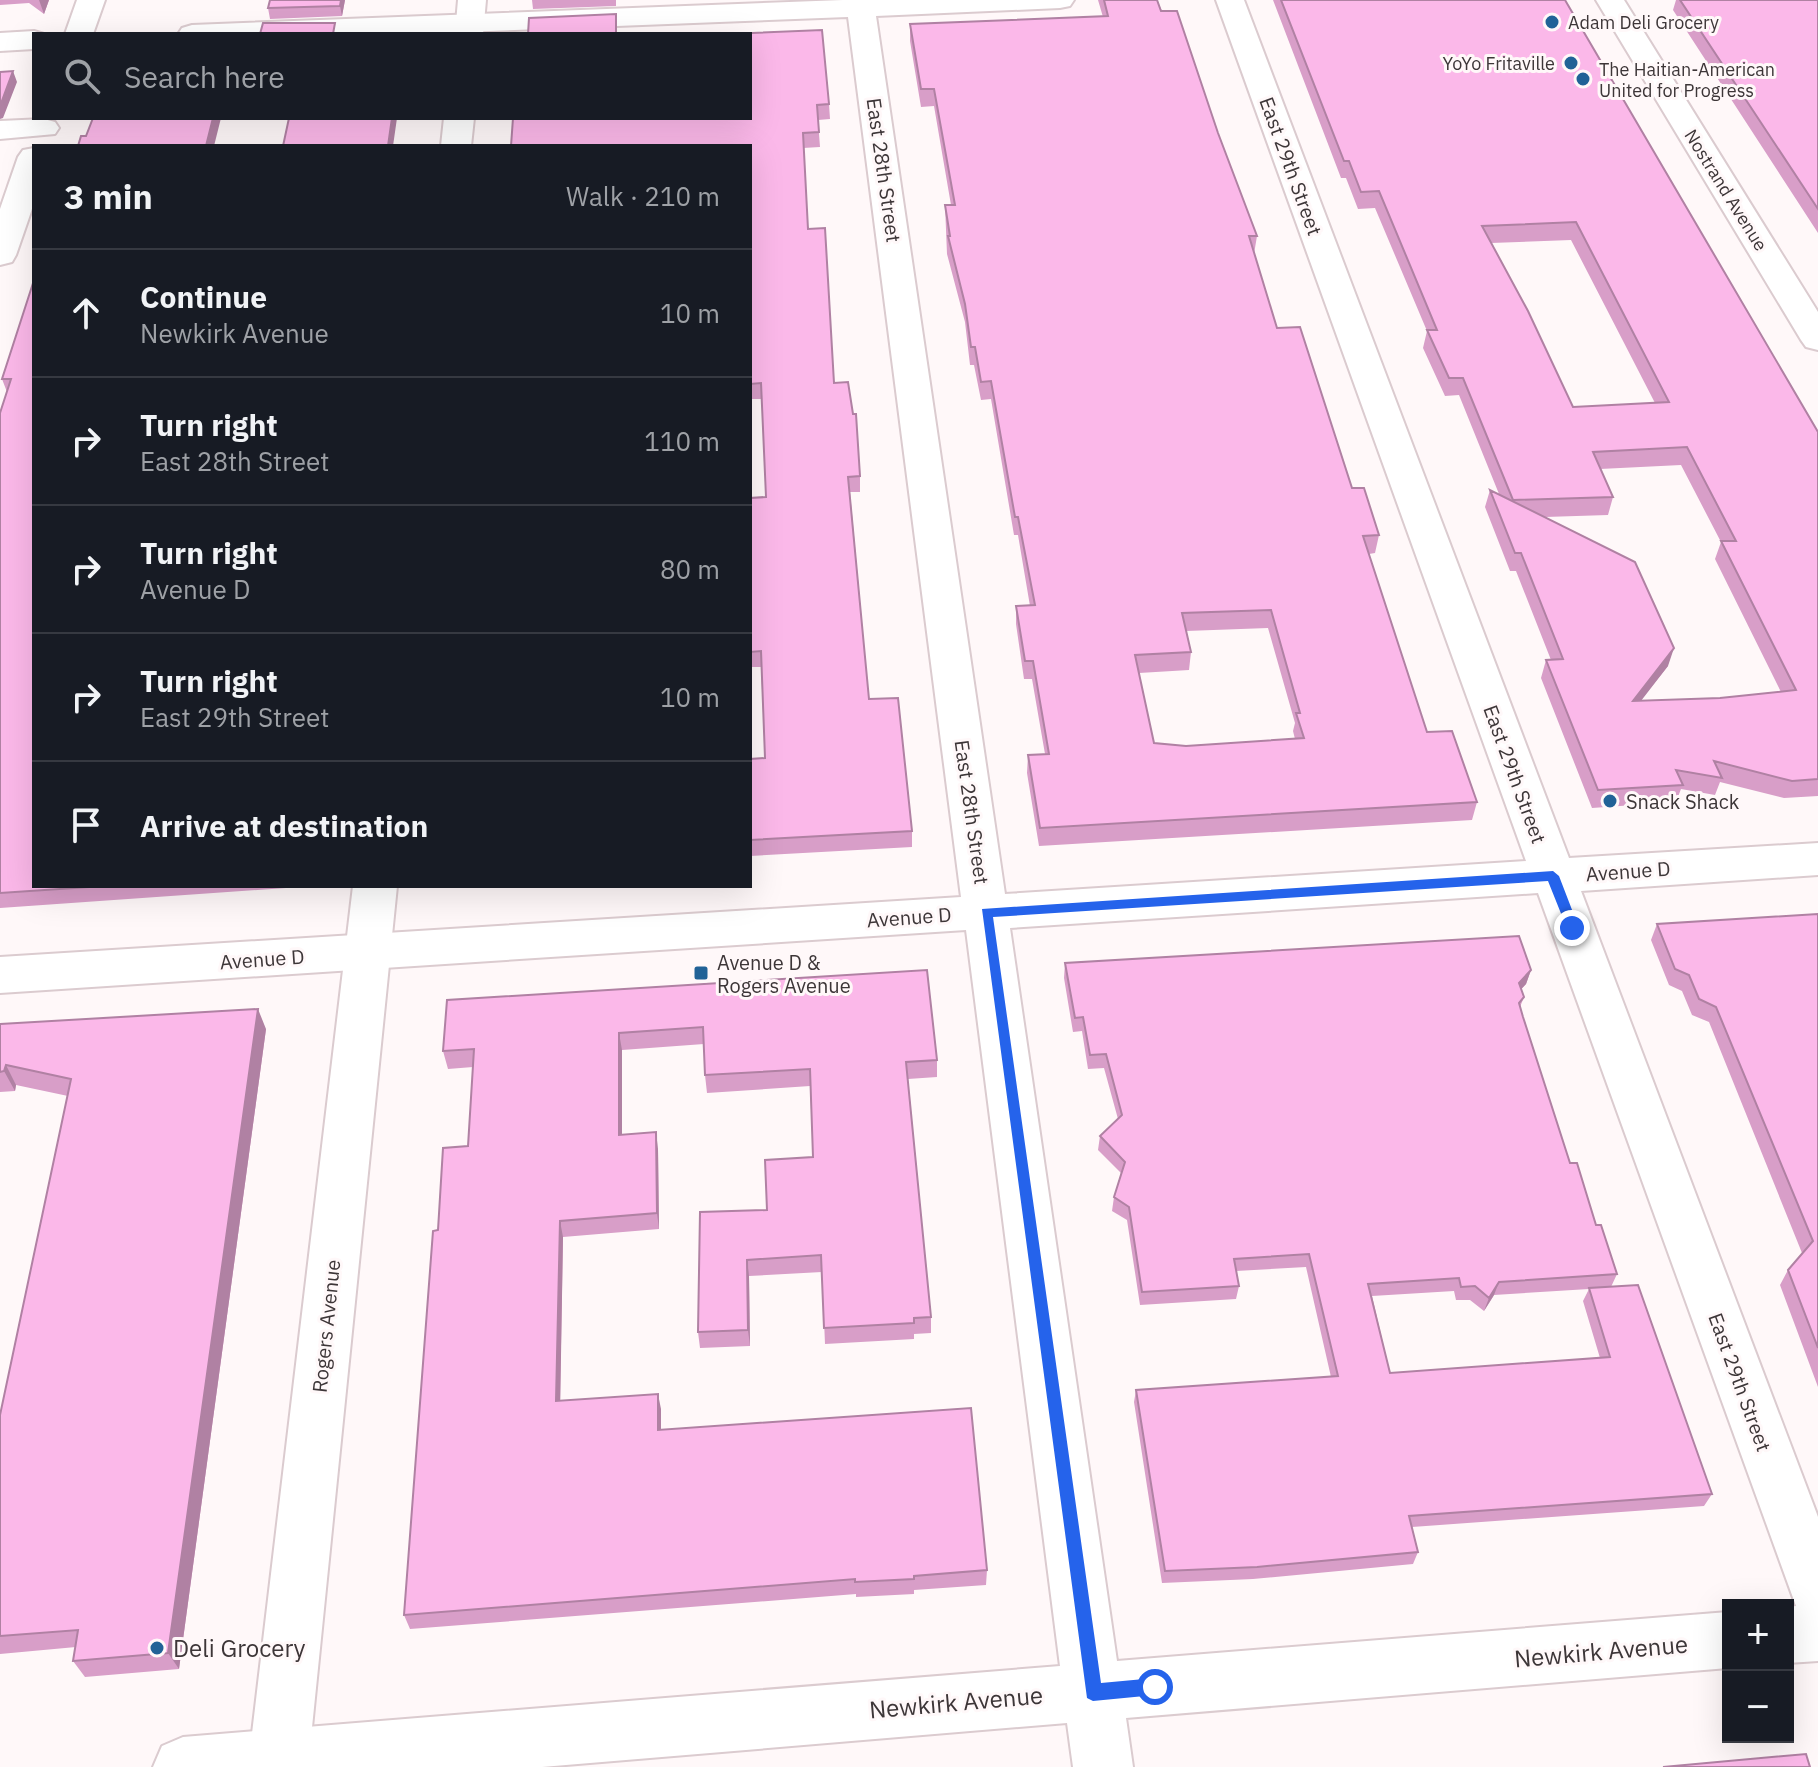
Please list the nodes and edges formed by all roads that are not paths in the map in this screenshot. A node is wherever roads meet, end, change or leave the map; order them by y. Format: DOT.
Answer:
graph roads {
  1 [pos="91,0"];
  2 [pos="1060,0"];
  3 [pos="1230,0"];
  4 [pos="1610,0"];
  5 [pos="861,4"];
  6 [pos="470,19"];
  7 [pos="80,32"];
  8 [pos="229,32"];
  9 [pos="32,40"];
  10 [pos="0,42"];
  11 [pos="459,120"];
  12 [pos="0,130"];
  13 [pos="41,137"];
  14 [pos="456,144"];
  15 [pos="32,163"];
  16 [pos="0,255"];
  17 [pos="1818,340"];
  18 [pos="1818,859"];
  19 [pos="1553,876"];
  20 [pos="375,888"];
  21 [pos="986,912"];
  22 [pos="369,952"];
  23 [pos="0,975"];
  24 [pos="1818,1592"];
  25 [pos="1818,1633"];
  26 [pos="1794,1635"];
  27 [pos="1722,1640"];
  28 [pos="1093,1692"];
  29 [pos="278,1763"];
  30 [pos="183,1767"];
  31 [pos="1103,1767"];
  1 -- 7 [label="street"];
  2 -- 5 [label="street"];
  3 -- 19 [label="street, East 29th Street"];
  4 -- 17 [label="street, Nostrand Avenue"];
  5 -- 6 [label="street"];
  5 -- 21 [label="street, East 28th Street"];
  6 -- 8 [label="street"];
  9 -- 10 [label="street"];
  11 -- 14 [label="street"];
  12 -- 13 [label="street"];
  15 -- 16 [label="street"];
  18 -- 19 [label="street, Avenue D"];
  19 -- 21 [label="street, Avenue D"];
  19 -- 24 [label="street, East 29th Street"];
  20 -- 22 [label="street, Rogers Avenue"];
  21 -- 22 [label="street, Avenue D"];
  21 -- 28 [label="street, East 28th Street"];
  22 -- 23 [label="street, Avenue D"];
  22 -- 29 [label="street, Rogers Avenue"];
  25 -- 26 [label="street"];
  27 -- 28 [label="street, Newkirk Avenue"];
  28 -- 29 [label="street, Newkirk Avenue"];
  28 -- 31 [label="street, East 28th Street"];
  29 -- 30 [label="street, Newkirk Avenue"];
}
